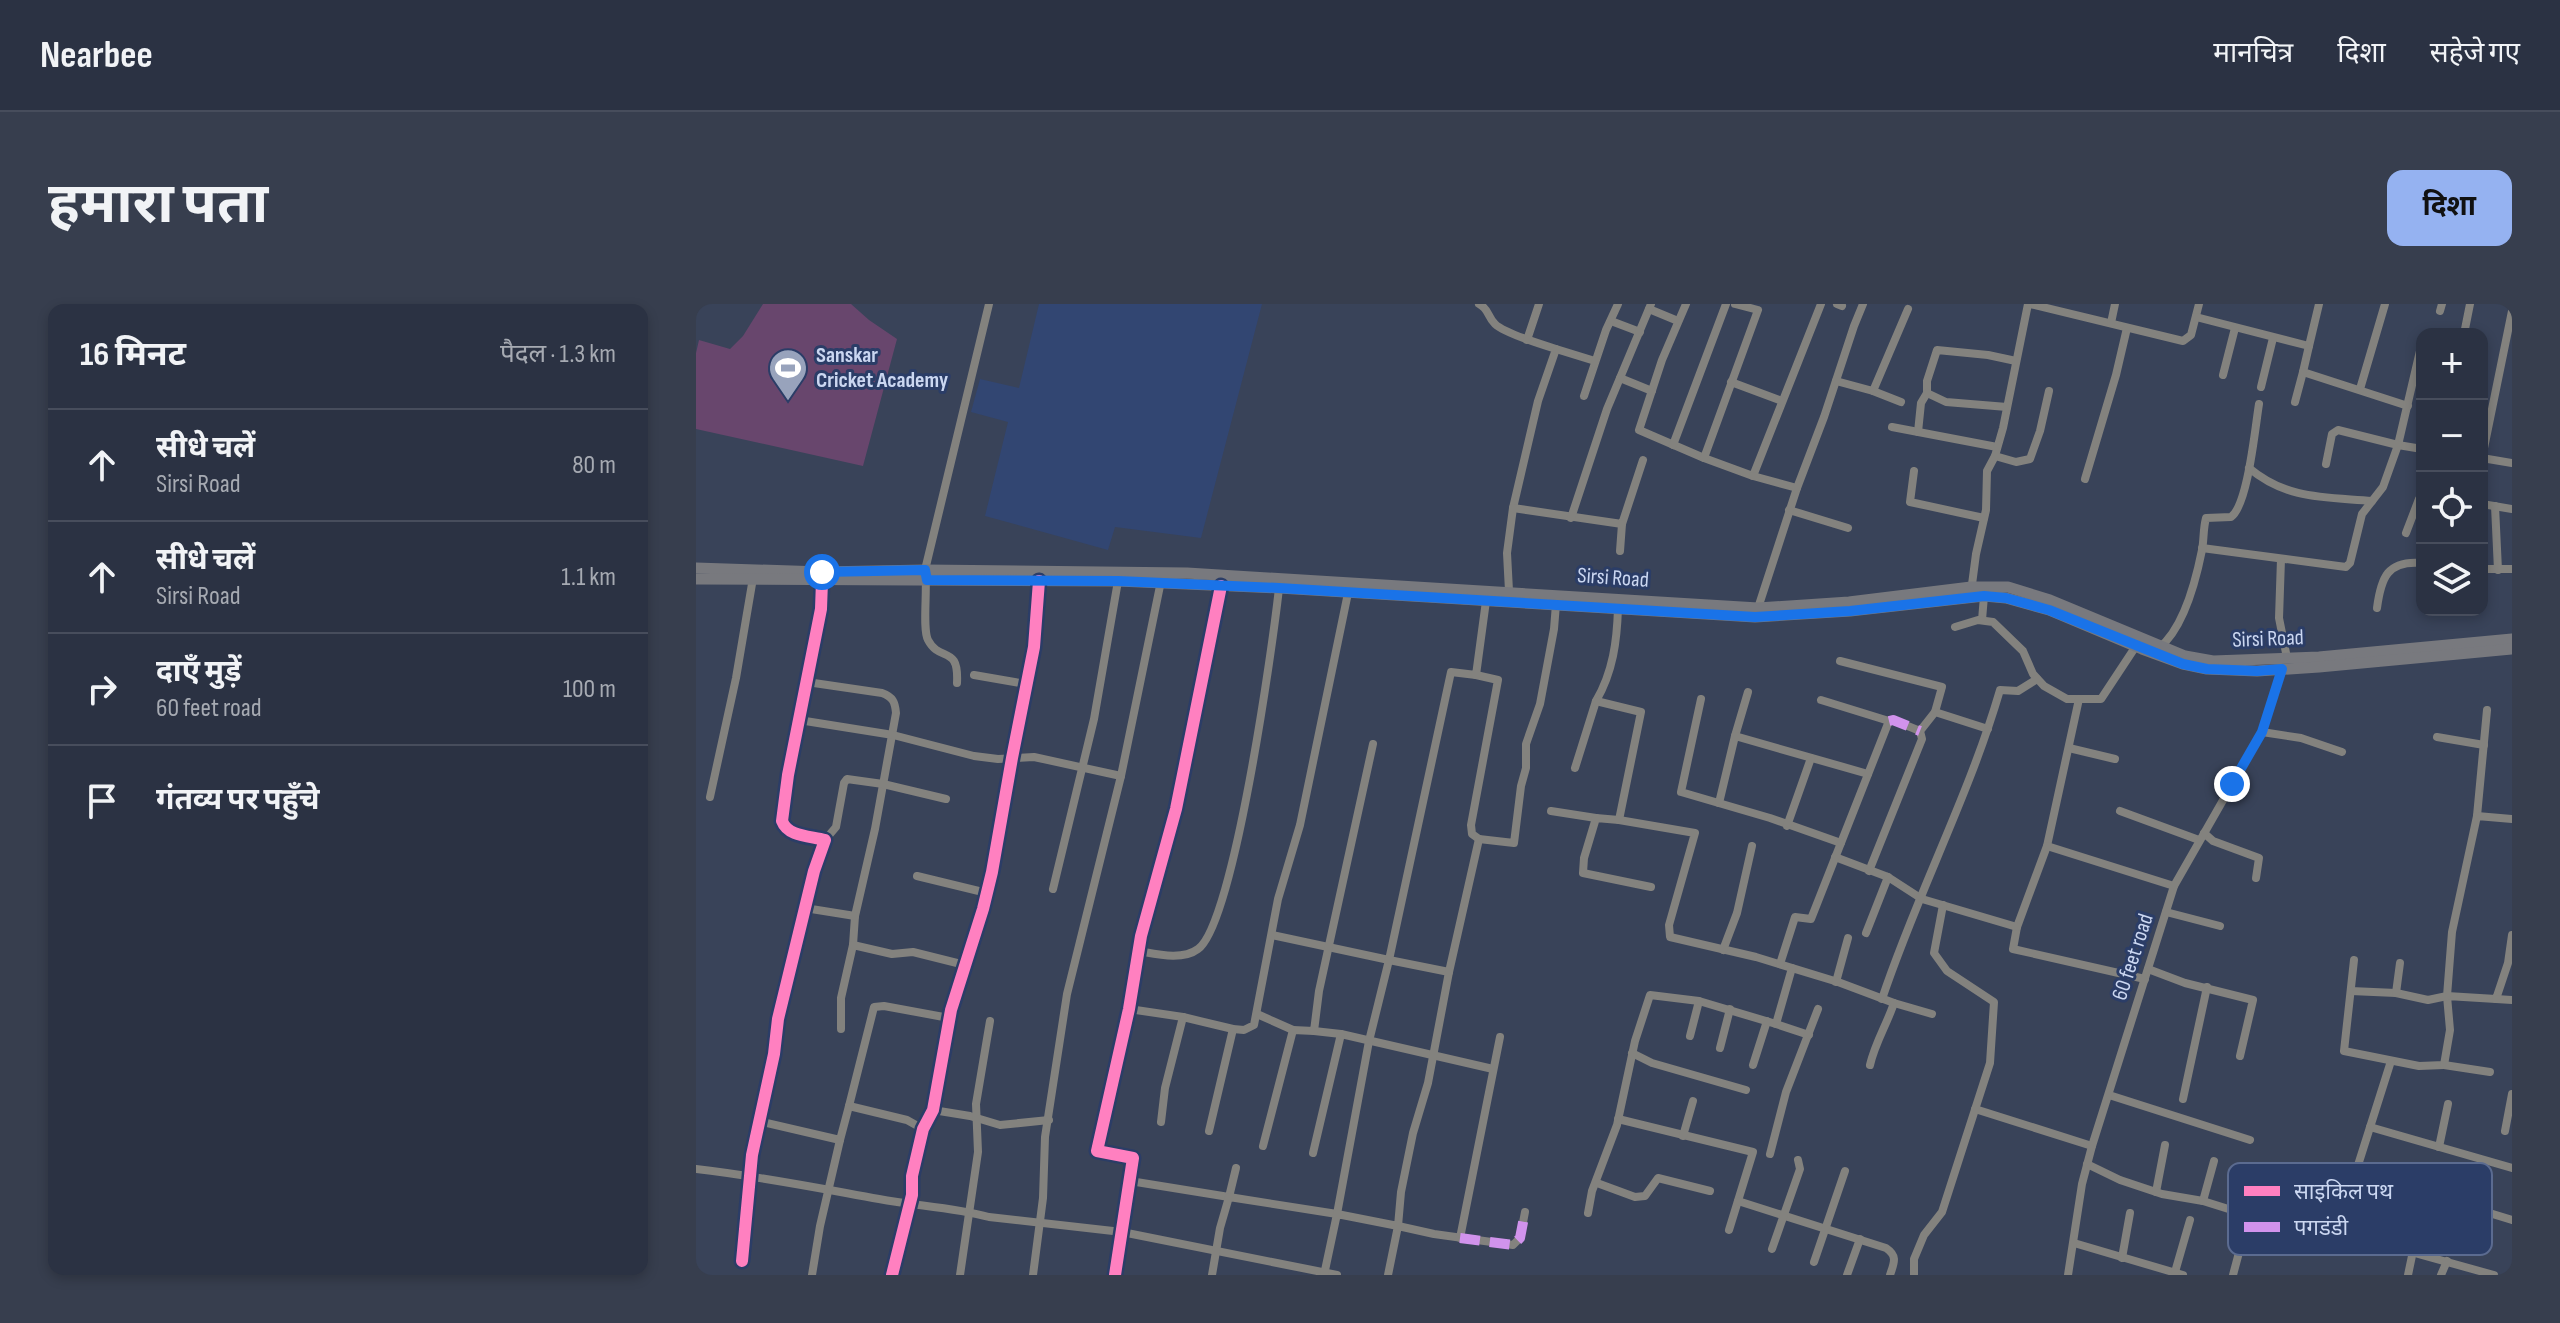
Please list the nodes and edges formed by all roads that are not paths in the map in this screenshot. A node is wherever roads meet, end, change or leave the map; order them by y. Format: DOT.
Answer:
graph roads {
  1 [pos="989,304"];
  2 [pos="1539,304"];
  3 [pos="1618,304"];
  4 [pos="1686,304"];
  5 [pos="1726,304"];
  6 [pos="1735,304"];
  7 [pos="1821,304"];
  8 [pos="1863,304"];
  9 [pos="2029,304"];
  10 [pos="2115,304"];
  11 [pos="2199,304"];
  12 [pos="2319,304"];
  13 [pos="2385,304"];
  14 [pos="2470,304"];
  15 [pos="1484,305"];
  16 [pos="1650,306"];
  17 [pos="1908,309"];
  18 [pos="2512,311"];
  19 [pos="2196,317"];
  20 [pos="1611,321"];
  21 [pos="1678,321"];
  22 [pos="2111,323"];
  23 [pos="2127,328"];
  24 [pos="2235,328"];
  25 [pos="2465,328"];
  26 [pos="1640,332"];
  27 [pos="2273,338"];
  28 [pos="1527,340"];
  29 [pos="2309,346"];
  30 [pos="1556,349"];
  31 [pos="1595,361"];
  32 [pos="2016,361"];
  33 [pos="2416,369"];
  34 [pos="2303,372"];
  35 [pos="2223,375"];
  36 [pos="1620,378"];
  37 [pos="1836,381"];
  38 [pos="1731,382"];
  39 [pos="2261,387"];
  40 [pos="2360,389"];
  41 [pos="1652,391"];
  42 [pos="1873,391"];
  43 [pos="2049,391"];
  44 [pos="1927,393"];
  45 [pos="1584,396"];
  46 [pos="1782,401"];
  47 [pos="1901,402"];
  48 [pos="2295,402"];
  49 [pos="2259,404"];
  50 [pos="2408,406"];
  51 [pos="2007,407"];
  52 [pos="1892,427"];
  53 [pos="2488,429"];
  54 [pos="1918,432"];
  55 [pos="1673,445"];
  56 [pos="2398,445"];
  57 [pos="2416,448"];
  58 [pos="1996,452"];
  59 [pos="1704,458"];
  60 [pos="2488,459"];
  61 [pos="1643,460"];
  62 [pos="2512,463"];
  63 [pos="2326,464"];
  64 [pos="2249,468"];
  65 [pos="1914,471"];
  66 [pos="1753,476"];
  67 [pos="2085,479"];
  68 [pos="1797,488"];
  69 [pos="2372,501"];
  70 [pos="2488,505"];
  71 [pos="2495,506"];
  72 [pos="2416,507"];
  73 [pos="1513,508"];
  74 [pos="2512,509"];
  75 [pos="1789,510"];
  76 [pos="1571,518"];
  77 [pos="1984,518"];
  78 [pos="1622,524"];
  79 [pos="1848,528"];
  80 [pos="2406,533"];
  81 [pos="2202,548"];
  82 [pos="1620,551"];
  83 [pos="2281,559"];
  84 [pos="2416,563"];
  85 [pos="696,568"];
  86 [pos="2488,569"];
  87 [pos="2512,569"];
  88 [pos="2498,570"];
  89 [pos="926,575"];
  90 [pos="753,578"];
  91 [pos="1161,578"];
  92 [pos="696,579"];
  93 [pos="822,581"];
  94 [pos="1039,581"];
  95 [pos="1118,581"];
  96 [pos="1221,586"];
  97 [pos="1279,588"];
  98 [pos="1509,591"];
  99 [pos="1348,593"];
  100 [pos="1975,593"];
  101 [pos="1486,601"];
  102 [pos="1556,604"];
  103 [pos="1618,608"];
  104 [pos="1758,608"];
  105 [pos="2377,608"];
  106 [pos="1982,620"];
  107 [pos="1955,627"];
  108 [pos="2512,639"];
  109 [pos="2136,646"];
  110 [pos="2157,649"];
  111 [pos="2512,649"];
  112 [pos="1840,661"];
  113 [pos="2284,664"];
  114 [pos="974,675"];
  115 [pos="1476,675"];
  116 [pos="2037,679"];
  117 [pos="807,682"];
  118 [pos="957,683"];
  119 [pos="1026,684"];
  120 [pos="1748,692"];
  121 [pos="1701,699"];
  122 [pos="2079,699"];
  123 [pos="1821,700"];
  124 [pos="1596,701"];
  125 [pos="2487,710"];
  126 [pos="1935,712"];
  127 [pos="799,720"];
  128 [pos="1889,721"];
  129 [pos="1988,729"];
  130 [pos="1920,731"];
  131 [pos="2262,732"];
  132 [pos="893,735"];
  133 [pos="1735,736"];
  134 [pos="2437,737"];
  135 [pos="1373,744"];
  136 [pos="2484,745"];
  137 [pos="2069,748"];
  138 [pos="2342,752"];
  139 [pos="1012,758"];
  140 [pos="1811,758"];
  141 [pos="2115,759"];
  142 [pos="1083,767"];
  143 [pos="1575,768"];
  144 [pos="1868,774"];
  145 [pos="1121,776"];
  146 [pos="883,784"];
  147 [pos="710,797"];
  148 [pos="946,799"];
  149 [pos="1719,803"];
  150 [pos="1551,811"];
  151 [pos="2120,811"];
  152 [pos="2477,816"];
  153 [pos="1596,818"];
  154 [pos="2512,819"];
  155 [pos="1619,820"];
  156 [pos="1787,826"];
  157 [pos="2202,836"];
  158 [pos="1479,839"];
  159 [pos="825,840"];
  160 [pos="1841,843"];
  161 [pos="1752,846"];
  162 [pos="2047,846"];
  163 [pos="1835,857"];
  164 [pos="1869,871"];
  165 [pos="917,876"];
  166 [pos="1888,877"];
  167 [pos="2256,878"];
  168 [pos="2174,886"];
  169 [pos="1651,887"];
  170 [pos="1053,889"];
  171 [pos="987,893"];
  172 [pos="1922,899"];
  173 [pos="1943,905"];
  174 [pos="805,908"];
  175 [pos="2166,912"];
  176 [pos="855,916"];
  177 [pos="2220,926"];
  178 [pos="2017,927"];
  179 [pos="1866,933"];
  180 [pos="1272,935"];
  181 [pos="2512,935"];
  182 [pos="1848,938"];
  183 [pos="853,945"];
  184 [pos="1329,947"];
  185 [pos="1723,950"];
  186 [pos="1138,951"];
  187 [pos="1389,960"];
  188 [pos="2354,960"];
  189 [pos="2400,963"];
  190 [pos="2510,963"];
  191 [pos="1780,964"];
  192 [pos="965,965"];
  193 [pos="1792,968"];
  194 [pos="2148,969"];
  195 [pos="1449,972"];
  196 [pos="2145,979"];
  197 [pos="1836,982"];
  198 [pos="2207,987"];
  199 [pos="2351,991"];
  200 [pos="2396,993"];
  201 [pos="2447,996"];
  202 [pos="1882,999"];
  203 [pos="2496,999"];
  204 [pos="2512,1000"];
  205 [pos="1699,1001"];
  206 [pos="1894,1003"];
  207 [pos="1129,1009"];
  208 [pos="1730,1009"];
  209 [pos="1818,1009"];
  210 [pos="1257,1014"];
  211 [pos="1932,1014"];
  212 [pos="1183,1017"];
  213 [pos="949,1018"];
  214 [pos="990,1021"];
  215 [pos="1771,1023"];
  216 [pos="841,1029"];
  217 [pos="1233,1029"];
  218 [pos="1293,1030"];
  219 [pos="1314,1031"];
  220 [pos="1341,1034"];
  221 [pos="1809,1035"];
  222 [pos="1690,1036"];
  223 [pos="1500,1037"];
  224 [pos="1369,1041"];
  225 [pos="1720,1048"];
  226 [pos="1632,1053"];
  227 [pos="1434,1055"];
  228 [pos="2240,1056"];
  229 [pos="2391,1061"];
  230 [pos="1753,1065"];
  231 [pos="1870,1065"];
  232 [pos="2444,1065"];
  233 [pos="1493,1069"];
  234 [pos="2490,1072"];
  235 [pos="1746,1090"];
  236 [pos="2512,1094"];
  237 [pos="2109,1095"];
  238 [pos="2183,1099"];
  239 [pos="1693,1101"];
  240 [pos="2448,1104"];
  241 [pos="849,1106"];
  242 [pos="1975,1109"];
  243 [pos="933,1110"];
  244 [pos="978,1118"];
  245 [pos="1618,1119"];
  246 [pos="1049,1120"];
  247 [pos="758,1121"];
  248 [pos="1161,1122"];
  249 [pos="2370,1127"];
  250 [pos="923,1129"];
  251 [pos="1209,1131"];
  252 [pos="2505,1131"];
  253 [pos="1683,1136"];
  254 [pos="840,1140"];
  255 [pos="2250,1140"];
  256 [pos="2165,1145"];
  257 [pos="1263,1146"];
  258 [pos="2092,1146"];
  259 [pos="2439,1147"];
  260 [pos="1313,1153"];
  261 [pos="1770,1154"];
  262 [pos="1798,1160"];
  263 [pos="2214,1161"];
  264 [pos="2358,1163"];
  265 [pos="2087,1164"];
  266 [pos="1236,1168"];
  267 [pos="2512,1168"];
  268 [pos="696,1169"];
  269 [pos="1845,1171"];
  270 [pos="750,1176"];
  271 [pos="1130,1181"];
  272 [pos="1597,1183"];
  273 [pos="828,1188"];
  274 [pos="1710,1191"];
  275 [pos="2156,1192"];
  276 [pos="1229,1197"];
  277 [pos="1738,1201"];
  278 [pos="2203,1201"];
  279 [pos="908,1203"];
  280 [pos="2228,1209"];
  281 [pos="971,1212"];
  282 [pos="1525,1212"];
  283 [pos="1588,1213"];
  284 [pos="2130,1213"];
  285 [pos="1337,1214"];
  286 [pos="2492,1214"];
  287 [pos="1783,1215"];
  288 [pos="2190,1220"];
  289 [pos="2512,1220"];
  290 [pos="1040,1222"];
  291 [pos="1398,1226"];
  292 [pos="1824,1228"];
  293 [pos="1729,1230"];
  294 [pos="1122,1232"];
  295 [pos="1460,1238"];
  296 [pos="1860,1239"];
  297 [pos="2074,1243"];
  298 [pos="1772,1249"];
  299 [pos="1216,1250"];
  300 [pos="2238,1255"];
  301 [pos="2412,1255"];
  302 [pos="2427,1255"];
  303 [pos="2122,1258"];
  304 [pos="742,1261"];
  305 [pos="2447,1261"];
  306 [pos="1814,1262"];
  307 [pos="1325,1274"];
  308 [pos="2179,1274"];
  309 [pos="812,1275"];
  310 [pos="892,1275"];
  311 [pos="960,1275"];
  312 [pos="1033,1275"];
  313 [pos="1115,1275"];
  314 [pos="1212,1275"];
  315 [pos="1337,1275"];
  316 [pos="1388,1275"];
  317 [pos="1847,1275"];
  318 [pos="1890,1275"];
  319 [pos="1914,1275"];
  320 [pos="2068,1275"];
  321 [pos="2233,1275"];
  322 [pos="2408,1275"];
  323 [pos="2441,1275"];
  324 [pos="2494,1275"];
  1 -- 89 [label="street"];
  2 -- 28 [label="street"];
  3 -- 20 [label="street"];
  4 -- 21 [label="street"];
  5 -- 55 [label="street"];
  6 -- 38 [label="street"];
  7 -- 46 [label="street"];
  8 -- 37 [label="street"];
  9 -- 22 [label="street"];
  9 -- 32 [label="street"];
  10 -- 22 [label="street"];
  11 -- 19 [label="street"];
  12 -- 29 [label="street"];
  13 -- 40 [label="street"];
  14 -- 25 [label="street"];
  15 -- 28 [label="street"];
  16 -- 21 [label="street"];
  16 -- 26 [label="street"];
  17 -- 42 [label="street"];
  18 -- 53 [label="street"];
  19 -- 23 [label="street"];
  19 -- 24 [label="street"];
  20 -- 26 [label="street"];
  20 -- 31 [label="street"];
  21 -- 41 [label="street"];
  22 -- 23 [label="street"];
  23 -- 67 [label="street"];
  24 -- 27 [label="street"];
  24 -- 35 [label="street"];
  26 -- 36 [label="street"];
  27 -- 29 [label="street"];
  27 -- 39 [label="street"];
  28 -- 30 [label="street"];
  29 -- 34 [label="street"];
  30 -- 31 [label="street"];
  30 -- 73 [label="street"];
  31 -- 45 [label="street"];
  32 -- 44 [label="street"];
  32 -- 51 [label="street"];
  33 -- 50 [label="street"];
  34 -- 40 [label="street"];
  34 -- 48 [label="street"];
  36 -- 41 [label="street"];
  36 -- 76 [label="street"];
  37 -- 42 [label="street"];
  37 -- 68 [label="street"];
  38 -- 46 [label="street"];
  38 -- 59 [label="street"];
  40 -- 50 [label="street"];
  41 -- 55 [label="street"];
  42 -- 47 [label="street"];
  43 -- 58 [label="street"];
  44 -- 51 [label="street"];
  44 -- 54 [label="street"];
  46 -- 66 [label="street"];
  49 -- 64 [label="street"];
  50 -- 56 [label="street"];
  51 -- 58 [label="street"];
  52 -- 54 [label="street"];
  54 -- 58 [label="street"];
  55 -- 59 [label="street"];
  56 -- 57 [label="street"];
  56 -- 63 [label="street"];
  56 -- 69 [label="street"];
  58 -- 77 [label="street"];
  59 -- 66 [label="street"];
  60 -- 62 [label="street"];
  61 -- 78 [label="street"];
  64 -- 69 [label="street"];
  64 -- 81 [label="street"];
  65 -- 77 [label="street"];
  66 -- 68 [label="street"];
  68 -- 75 [label="street"];
  69 -- 83 [label="street"];
  70 -- 71 [label="street"];
  71 -- 74 [label="street"];
  71 -- 88 [label="street"];
  72 -- 80 [label="street"];
  73 -- 76 [label="street"];
  73 -- 98 [label="street"];
  75 -- 79 [label="street"];
  75 -- 104 [label="street"];
  76 -- 78 [label="street"];
  77 -- 100 [label="street"];
  78 -- 82 [label="street"];
  81 -- 83 [label="street"];
  81 -- 110 [label="street"];
  83 -- 113 [label="street"];
  84 -- 105 [label="street"];
  85 -- 89 [label="main road, Sirsi Road"];
  86 -- 88 [label="street"];
  87 -- 88 [label="street"];
  89 -- 91 [label="main road, Sirsi Road"];
  89 -- 93 [label="main road, Sirsi Road"];
  89 -- 94 [label="main road, Sirsi Road"];
  89 -- 118 [label="street"];
  90 -- 92 [label="main road, Sirsi Road"];
  90 -- 93 [label="main road, Sirsi Road"];
  90 -- 147 [label="street"];
  91 -- 95 [label="main road, Sirsi Road"];
  91 -- 96 [label="main road, Sirsi Road"];
  91 -- 98 [label="main road, Sirsi Road"];
  91 -- 145 [label="street"];
  93 -- 117 [label="street"];
  94 -- 95 [label="main road, Sirsi Road"];
  94 -- 119 [label="street"];
  95 -- 142 [label="street"];
  96 -- 97 [label="main road, Sirsi Road"];
  96 -- 186 [label="street"];
  97 -- 99 [label="main road, Sirsi Road"];
  97 -- 186 [label="street"];
  98 -- 104 [label="main road, Sirsi Road"];
  99 -- 101 [label="main road, Sirsi Road"];
  99 -- 180 [label="street"];
  100 -- 103 [label="main road, Sirsi Road"];
  100 -- 104 [label="main road, Sirsi Road"];
  100 -- 106 [label="street"];
  100 -- 109 [label="main road, Sirsi Road"];
  100 -- 110 [label="main road, Sirsi Road"];
  101 -- 102 [label="main road, Sirsi Road"];
  101 -- 115 [label="street"];
  102 -- 103 [label="main road, Sirsi Road"];
  102 -- 158 [label="street"];
  103 -- 124 [label="street"];
  106 -- 107 [label="street"];
  106 -- 116 [label="street"];
  108 -- 113 [label="main road, Sirsi Road"];
  109 -- 110 [label="main road, Sirsi Road"];
  109 -- 122 [label="street"];
  110 -- 113 [label="main road, Sirsi Road"];
  111 -- 113 [label="main road, Sirsi Road"];
  112 -- 126 [label="street"];
  113 -- 131 [label="street, 60 feet road"];
  114 -- 119 [label="street"];
  115 -- 158 [label="street"];
  115 -- 187 [label="street"];
  116 -- 122 [label="street"];
  116 -- 129 [label="street"];
  117 -- 127 [label="street"];
  117 -- 132 [label="street"];
  119 -- 139 [label="street"];
  120 -- 133 [label="street"];
  121 -- 149 [label="street"];
  122 -- 137 [label="street"];
  123 -- 128 [label="street"];
  124 -- 143 [label="street"];
  124 -- 155 [label="street"];
  125 -- 136 [label="street"];
  126 -- 129 [label="street"];
  126 -- 130 [label="street"];
  127 -- 132 [label="street"];
  127 -- 159 [label="street"];
  128 -- 130 [label="street"];
  128 -- 144 [label="street"];
  129 -- 172 [label="street"];
  130 -- 164 [label="street"];
  131 -- 138 [label="street"];
  131 -- 157 [label="street, 60 feet road"];
  132 -- 139 [label="street"];
  132 -- 146 [label="street"];
  133 -- 140 [label="street"];
  133 -- 149 [label="street"];
  134 -- 136 [label="street"];
  135 -- 184 [label="street"];
  136 -- 152 [label="street"];
  137 -- 141 [label="street"];
  137 -- 162 [label="street"];
  139 -- 142 [label="street"];
  139 -- 171 [label="street"];
  140 -- 144 [label="street"];
  140 -- 156 [label="street"];
  142 -- 145 [label="street"];
  142 -- 170 [label="street"];
  144 -- 160 [label="street"];
  145 -- 246 [label="street"];
  146 -- 148 [label="street"];
  146 -- 159 [label="street"];
  146 -- 176 [label="street"];
  149 -- 156 [label="street"];
  150 -- 153 [label="street"];
  151 -- 157 [label="street"];
  152 -- 154 [label="street"];
  152 -- 201 [label="street"];
  153 -- 155 [label="street"];
  153 -- 169 [label="street"];
  155 -- 185 [label="street"];
  156 -- 160 [label="street"];
  157 -- 167 [label="street"];
  157 -- 168 [label="street, 60 feet road"];
  158 -- 195 [label="street"];
  159 -- 174 [label="street"];
  160 -- 163 [label="street"];
  161 -- 185 [label="street"];
  162 -- 168 [label="street"];
  162 -- 178 [label="street"];
  163 -- 164 [label="street"];
  163 -- 191 [label="street"];
  164 -- 166 [label="street"];
  165 -- 171 [label="street"];
  166 -- 172 [label="street"];
  166 -- 179 [label="street"];
  168 -- 175 [label="street, 60 feet road"];
  171 -- 192 [label="street"];
  172 -- 173 [label="street"];
  172 -- 202 [label="street"];
  173 -- 178 [label="street"];
  173 -- 242 [label="street"];
  174 -- 176 [label="street"];
  174 -- 247 [label="street"];
  175 -- 177 [label="street"];
  175 -- 194 [label="street, 60 feet road"];
  176 -- 183 [label="street"];
  178 -- 196 [label="street"];
  180 -- 184 [label="street"];
  180 -- 210 [label="street"];
  181 -- 190 [label="street"];
  182 -- 197 [label="street"];
  183 -- 192 [label="street"];
  183 -- 216 [label="street"];
  184 -- 187 [label="street"];
  184 -- 219 [label="street"];
  185 -- 191 [label="street"];
  186 -- 207 [label="street"];
  187 -- 195 [label="street"];
  187 -- 224 [label="street"];
  188 -- 199 [label="street"];
  189 -- 200 [label="street"];
  190 -- 203 [label="street"];
  191 -- 193 [label="street"];
  192 -- 213 [label="street"];
  193 -- 197 [label="street"];
  193 -- 215 [label="street"];
  194 -- 196 [label="street, 60 feet road"];
  194 -- 198 [label="street"];
  195 -- 227 [label="street"];
  196 -- 237 [label="street, 60 feet road"];
  197 -- 202 [label="street"];
  198 -- 228 [label="street"];
  198 -- 238 [label="street"];
  199 -- 200 [label="street"];
  199 -- 229 [label="street"];
  200 -- 201 [label="street"];
  201 -- 203 [label="street"];
  201 -- 232 [label="street"];
  202 -- 206 [label="street"];
  203 -- 204 [label="street"];
  205 -- 208 [label="street"];
  205 -- 222 [label="street"];
  205 -- 226 [label="street"];
  206 -- 211 [label="street"];
  206 -- 231 [label="street"];
  207 -- 212 [label="street"];
  207 -- 271 [label="street"];
  208 -- 215 [label="street"];
  208 -- 225 [label="street"];
  209 -- 221 [label="street"];
  210 -- 217 [label="street"];
  210 -- 218 [label="street"];
  212 -- 217 [label="street"];
  212 -- 248 [label="street"];
  213 -- 241 [label="street"];
  213 -- 243 [label="street"];
  214 -- 244 [label="street"];
  215 -- 221 [label="street"];
  215 -- 230 [label="street"];
  217 -- 251 [label="street"];
  218 -- 219 [label="street"];
  218 -- 257 [label="street"];
  219 -- 220 [label="street"];
  220 -- 224 [label="street"];
  220 -- 260 [label="street"];
  221 -- 261 [label="street"];
  223 -- 233 [label="street"];
  224 -- 227 [label="street"];
  224 -- 285 [label="street"];
  226 -- 235 [label="street"];
  226 -- 245 [label="street"];
  227 -- 233 [label="street"];
  227 -- 291 [label="street"];
  229 -- 232 [label="street"];
  229 -- 249 [label="street"];
  232 -- 234 [label="street"];
  233 -- 295 [label="street"];
  236 -- 252 [label="street"];
  237 -- 255 [label="street"];
  237 -- 258 [label="street, 60 feet road"];
  239 -- 253 [label="street"];
  240 -- 259 [label="street"];
  241 -- 250 [label="street"];
  241 -- 254 [label="street"];
  242 -- 258 [label="street"];
  242 -- 319 [label="street"];
  243 -- 244 [label="street"];
  243 -- 250 [label="street"];
  244 -- 246 [label="street"];
  244 -- 281 [label="street"];
  245 -- 253 [label="street"];
  245 -- 272 [label="street"];
  246 -- 290 [label="street"];
  247 -- 254 [label="street"];
  247 -- 270 [label="street"];
  249 -- 259 [label="street"];
  249 -- 264 [label="street"];
  250 -- 279 [label="street"];
  253 -- 277 [label="street"];
  254 -- 273 [label="street"];
  256 -- 275 [label="street"];
  258 -- 265 [label="street, 60 feet road"];
  259 -- 267 [label="street"];
  262 -- 287 [label="street"];
  263 -- 278 [label="street"];
  265 -- 275 [label="street"];
  265 -- 297 [label="street, 60 feet road"];
  266 -- 276 [label="street"];
  268 -- 270 [label="street"];
  269 -- 292 [label="street"];
  270 -- 273 [label="street"];
  270 -- 304 [label="street"];
  271 -- 276 [label="street"];
  271 -- 294 [label="street"];
  272 -- 274 [label="street"];
  272 -- 283 [label="street"];
  273 -- 279 [label="street"];
  273 -- 309 [label="street"];
  275 -- 278 [label="street"];
  276 -- 285 [label="street"];
  276 -- 299 [label="street"];
  277 -- 287 [label="street"];
  277 -- 293 [label="street"];
  278 -- 280 [label="street"];
  279 -- 281 [label="street"];
  279 -- 310 [label="street"];
  281 -- 290 [label="street"];
  281 -- 311 [label="street"];
  282 -- 295 [label="street"];
  284 -- 303 [label="street"];
  285 -- 291 [label="street"];
  285 -- 307 [label="street"];
  286 -- 289 [label="street"];
  287 -- 292 [label="street"];
  287 -- 298 [label="street"];
  288 -- 308 [label="street"];
  290 -- 294 [label="street"];
  290 -- 312 [label="street"];
  291 -- 295 [label="street"];
  291 -- 316 [label="street"];
  292 -- 296 [label="street"];
  292 -- 306 [label="street"];
  294 -- 299 [label="street"];
  294 -- 313 [label="street"];
  296 -- 317 [label="street"];
  296 -- 318 [label="street"];
  297 -- 303 [label="street"];
  297 -- 320 [label="street, 60 feet road"];
  299 -- 307 [label="street"];
  299 -- 314 [label="street"];
  300 -- 321 [label="street"];
  301 -- 322 [label="street"];
  302 -- 305 [label="street"];
  303 -- 308 [label="street"];
  305 -- 323 [label="street"];
  305 -- 324 [label="street"];
  307 -- 315 [label="street"];
}
